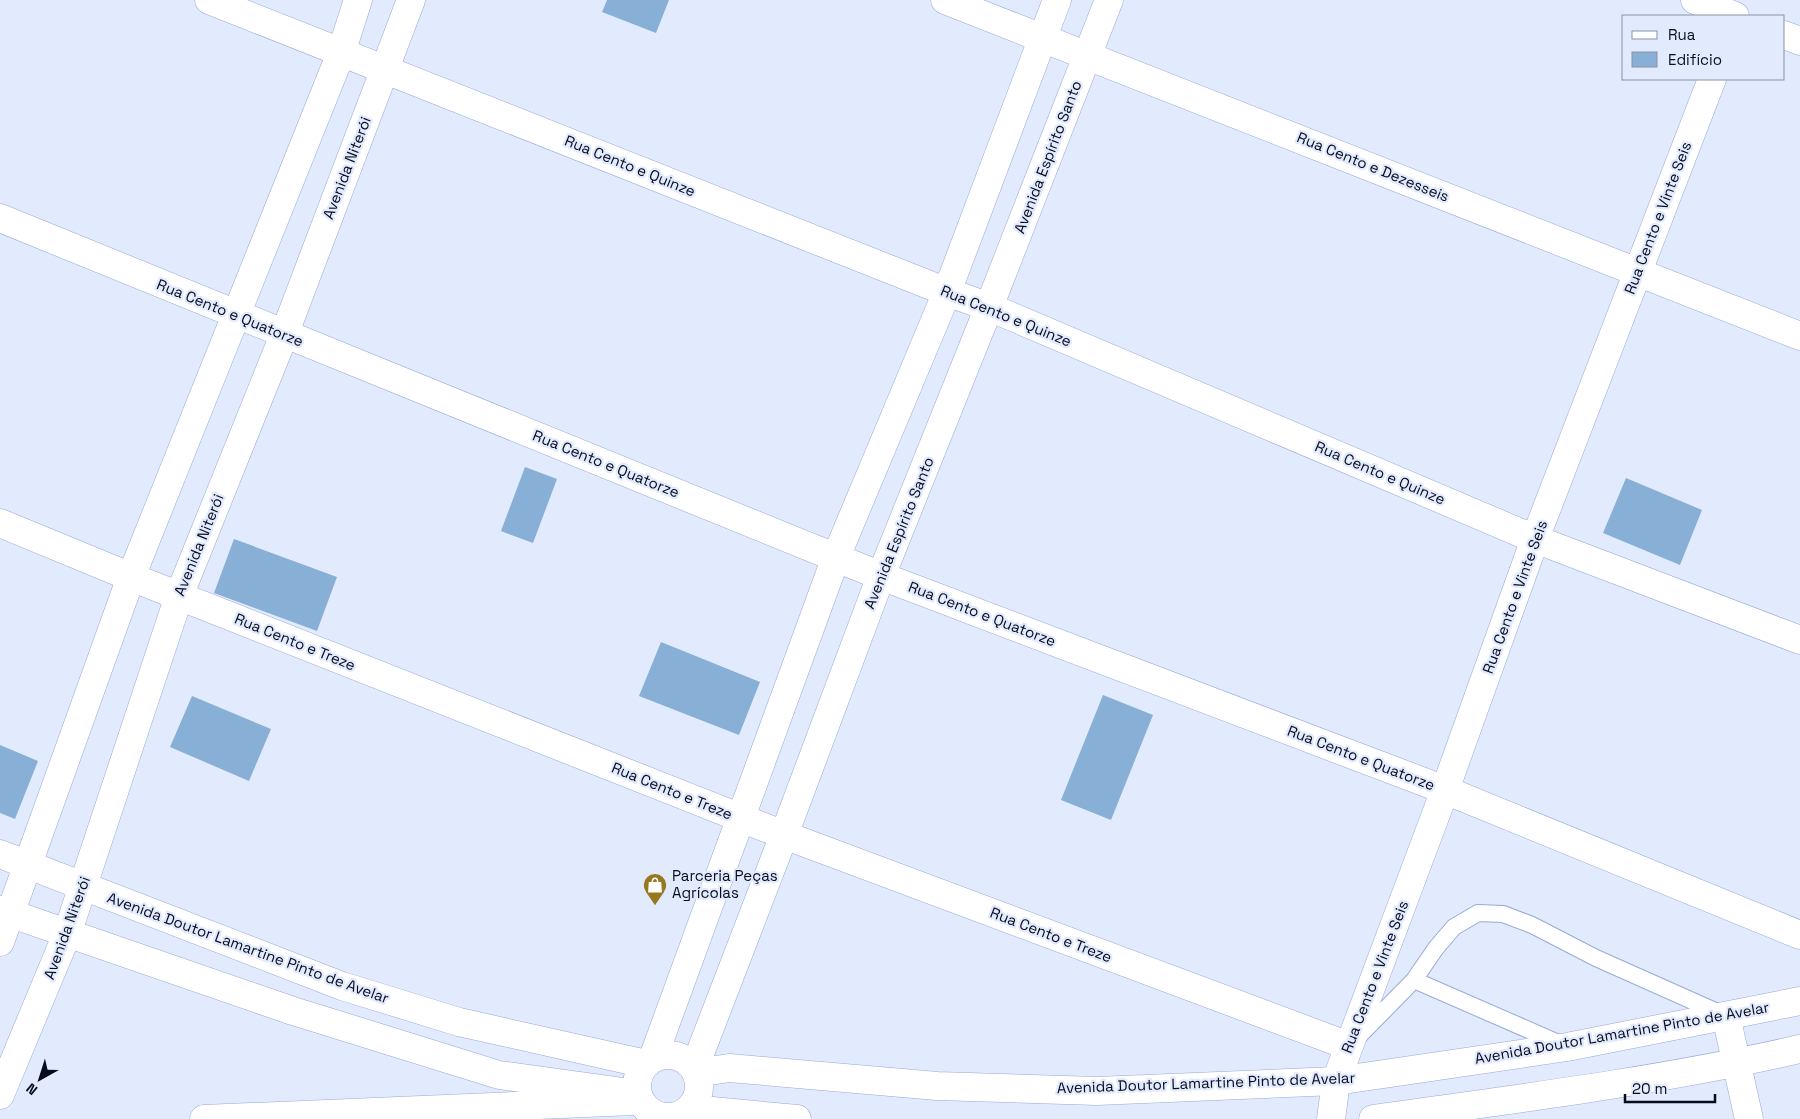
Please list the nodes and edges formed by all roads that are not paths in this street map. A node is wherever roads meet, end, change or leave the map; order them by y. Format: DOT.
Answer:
graph roads {
  1 [pos="209,0"];
  2 [pos="358,0"];
  3 [pos="411,0"];
  4 [pos="945,0"];
  5 [pos="1057,0"];
  6 [pos="1108,0"];
  7 [pos="1696,0"];
  8 [pos="1742,0"];
  9 [pos="1733,15"];
  10 [pos="1735,15"];
  11 [pos="1785,35"];
  12 [pos="1042,39"];
  13 [pos="1800,41"];
  14 [pos="341,53"];
  15 [pos="1088,55"];
  16 [pos="385,69"];
  17 [pos="1712,80"];
  18 [pos="0,218"];
  19 [pos="1637,272"];
  20 [pos="947,292"];
  21 [pos="989,307"];
  22 [pos="236,315"];
  23 [pos="284,335"];
  24 [pos="1800,336"];
  25 [pos="0,523"];
  26 [pos="1535,539"];
  27 [pos="836,557"];
  28 [pos="881,576"];
  29 [pos="131,577"];
  30 [pos="179,596"];
  31 [pos="1800,640"];
  32 [pos="1445,790"];
  33 [pos="740,818"];
  34 [pos="784,835"];
  35 [pos="0,854"];
  36 [pos="27,865"];
  37 [pos="83,886"];
  38 [pos="5,912"];
  39 [pos="67,934"];
  40 [pos="1800,935"];
  41 [pos="0,942"];
  42 [pos="1414,980"];
  43 [pos="1800,1001"];
  44 [pos="1726,1016"];
  45 [pos="1349,1046"];
  46 [pos="1567,1046"];
  47 [pos="1800,1049"];
  48 [pos="649,1061"];
  49 [pos="1737,1063"];
  50 [pos="696,1071"];
  51 [pos="1336,1081"];
  52 [pos="0,1094"];
  53 [pos="640,1104"];
  54 [pos="677,1115"];
  55 [pos="204,1119"];
  56 [pos="797,1119"];
  57 [pos="1331,1119"];
  58 [pos="1374,1119"];
  59 [pos="1749,1119"];
  1 -- 14 [label="street, Rua Cento e Quinze"];
  2 -- 14 [label="street"];
  3 -- 16 [label="street, Avenida Niterói"];
  4 -- 12 [label="street, Rua Cento e Dezesseis"];
  5 -- 12 [label="street"];
  6 -- 15 [label="street, Avenida Espírito Santo"];
  7 -- 9 [label="street"];
  8 -- 10 [label="street"];
  11 -- 13 [label="street"];
  12 -- 15 [label="street, Rua Cento e Dezesseis"];
  12 -- 20 [label="street"];
  14 -- 16 [label="street, Rua Cento e Quinze"];
  14 -- 22 [label="street"];
  15 -- 19 [label="street, Rua Cento e Dezesseis"];
  15 -- 21 [label="street, Avenida Espírito Santo"];
  16 -- 20 [label="street, Rua Cento e Quinze"];
  16 -- 23 [label="street, Avenida Niterói"];
  17 -- 19 [label="street, Rua Cento e Vinte Seis"];
  18 -- 22 [label="street, Rua Cento e Quatorze"];
  19 -- 24 [label="street, Rua Cento e Dezesseis"];
  19 -- 26 [label="street, Rua Cento e Vinte Seis"];
  20 -- 21 [label="street, Rua Cento e Quinze"];
  20 -- 27 [label="street"];
  21 -- 26 [label="street, Rua Cento e Quinze"];
  21 -- 28 [label="street, Avenida Espírito Santo"];
  22 -- 23 [label="street, Rua Cento e Quatorze"];
  22 -- 29 [label="street"];
  23 -- 27 [label="street, Rua Cento e Quatorze"];
  23 -- 30 [label="street, Avenida Niterói"];
  25 -- 29 [label="street, Rua Cento e Treze"];
  26 -- 31 [label="street, Rua Cento e Quinze"];
  26 -- 32 [label="street, Rua Cento e Vinte Seis"];
  27 -- 28 [label="street, Rua Cento e Quatorze"];
  27 -- 33 [label="street"];
  28 -- 32 [label="street, Rua Cento e Quatorze"];
  28 -- 34 [label="street, Avenida Espírito Santo"];
  29 -- 30 [label="street, Rua Cento e Treze"];
  29 -- 36 [label="street"];
  30 -- 33 [label="street, Rua Cento e Treze"];
  30 -- 37 [label="street, Avenida Niterói"];
  32 -- 40 [label="street, Rua Cento e Quatorze"];
  32 -- 45 [label="street, Rua Cento e Vinte Seis"];
  33 -- 34 [label="street, Rua Cento e Treze"];
  33 -- 48 [label="street"];
  34 -- 45 [label="street, Rua Cento e Treze"];
  34 -- 50 [label="street, Avenida Espírito Santo"];
  35 -- 36 [label="street, Avenida Doutor Lamartine Pinto de Avelar"];
  36 -- 37 [label="street, Avenida Doutor Lamartine Pinto de Avelar"];
  36 -- 38 [label="street"];
  37 -- 39 [label="street, Avenida Niterói"];
  37 -- 48 [label="street, Avenida Doutor Lamartine Pinto de Avelar"];
  38 -- 39 [label="street"];
  38 -- 41 [label="street"];
  39 -- 52 [label="street, Avenida Niterói"];
  39 -- 53 [label="street"];
  42 -- 44 [label="lane"];
  42 -- 45 [label="lane"];
  42 -- 46 [label="lane"];
  43 -- 44 [label="street, Avenida Doutor Lamartine Pinto de Avelar"];
  44 -- 46 [label="street, Avenida Doutor Lamartine Pinto de Avelar"];
  44 -- 49 [label="street"];
  45 -- 51 [label="street, Rua Cento e Vinte Seis"];
  46 -- 51 [label="street, Avenida Doutor Lamartine Pinto de Avelar"];
  47 -- 49 [label="street"];
  48 -- 50 [label="street"];
  48 -- 53 [label="street"];
  49 -- 58 [label="street"];
  49 -- 59 [label="street"];
  50 -- 51 [label="street, Avenida Doutor Lamartine Pinto de Avelar"];
  50 -- 54 [label="street"];
  51 -- 57 [label="street, Rua Cento e Vinte Seis"];
  53 -- 54 [label="street"];
  53 -- 55 [label="street"];
  54 -- 56 [label="street"];
}
